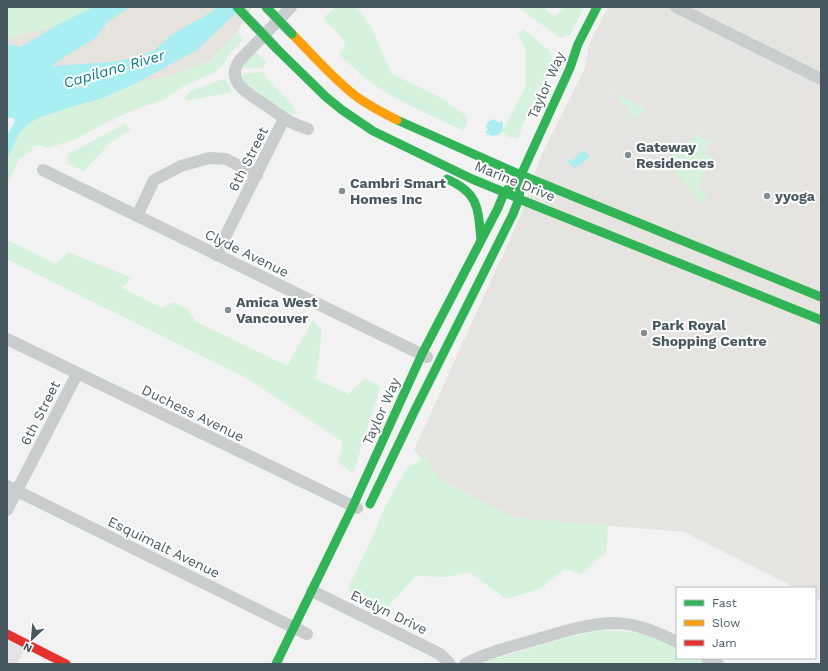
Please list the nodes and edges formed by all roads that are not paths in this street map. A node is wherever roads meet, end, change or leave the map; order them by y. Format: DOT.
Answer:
graph roads {
  1 [pos="237,7"];
  2 [pos="266,7"];
  3 [pos="291,7"];
  4 [pos="597,7"];
  5 [pos="676,7"];
  6 [pos="821,79"];
  7 [pos="284,119"];
  8 [pos="308,129"];
  9 [pos="394,141"];
  10 [pos="406,157"];
  11 [pos="43,170"];
  12 [pos="256,175"];
  13 [pos="439,175"];
  14 [pos="521,175"];
  15 [pos="504,193"];
  16 [pos="519,198"];
  17 [pos="138,216"];
  18 [pos="480,240"];
  19 [pos="216,255"];
  20 [pos="821,297"];
  21 [pos="821,320"];
  22 [pos="7,338"];
  23 [pos="422,354"];
  24 [pos="439,363"];
  25 [pos="77,374"];
  26 [pos="12,488"];
  27 [pos="353,506"];
  28 [pos="7,510"];
  29 [pos="366,513"];
  30 [pos="312,591"];
  31 [pos="294,628"];
  32 [pos="7,634"];
  33 [pos="308,634"];
  34 [pos="676,642"];
  35 [pos="709,659"];
  36 [pos="66,664"];
  37 [pos="276,664"];
  38 [pos="450,664"];
  39 [pos="465,664"];
  40 [pos="718,664"];
  1 -- 9 [label="main road, Marine Drive, bridge"];
  2 -- 14 [label="main road, Marine Drive, bridge"];
  3 -- 7 [label="street"];
  4 -- 14 [label="main road, Taylor Way"];
  5 -- 6 [label="street"];
  7 -- 8 [label="street"];
  7 -- 12 [label="street, 6th Street"];
  9 -- 10 [label="main road"];
  9 -- 15 [label="main road, Marine Drive"];
  11 -- 17 [label="street, Clyde Avenue"];
  12 -- 17 [label="street"];
  12 -- 19 [label="street, 6th Street"];
  13 -- 18 [label="main road"];
  14 -- 15 [label="main road, Taylor Way"];
  14 -- 16 [label="main road, Taylor Way"];
  14 -- 20 [label="main road, Marine Drive"];
  15 -- 16 [label="main road, Marine Drive"];
  15 -- 18 [label="main road, Taylor Way"];
  16 -- 21 [label="main road, Marine Drive"];
  16 -- 24 [label="main road, Taylor Way"];
  17 -- 19 [label="street, Clyde Avenue"];
  18 -- 23 [label="main road, Taylor Way"];
  19 -- 23 [label="street, Clyde Avenue"];
  22 -- 25 [label="street, Duchess Avenue"];
  23 -- 24 [label="street, Clyde Avenue"];
  23 -- 27 [label="main road, Taylor Way"];
  24 -- 29 [label="main road, Taylor Way"];
  25 -- 26 [label="street, 6th Street"];
  25 -- 27 [label="street, Duchess Avenue"];
  26 -- 28 [label="street, 6th Street"];
  26 -- 31 [label="street, Esquimalt Avenue"];
  27 -- 29 [label="street, Duchess Avenue"];
  27 -- 30 [label="main road, Taylor Way"];
  30 -- 31 [label="main road, Taylor Way"];
  30 -- 38 [label="street, Evelyn Drive"];
  31 -- 33 [label="street, Esquimalt Avenue"];
  31 -- 37 [label="main road, Taylor Way"];
  32 -- 36 [label="main road"];
  34 -- 39 [label="street"];
  35 -- 40 [label="street"];
}
